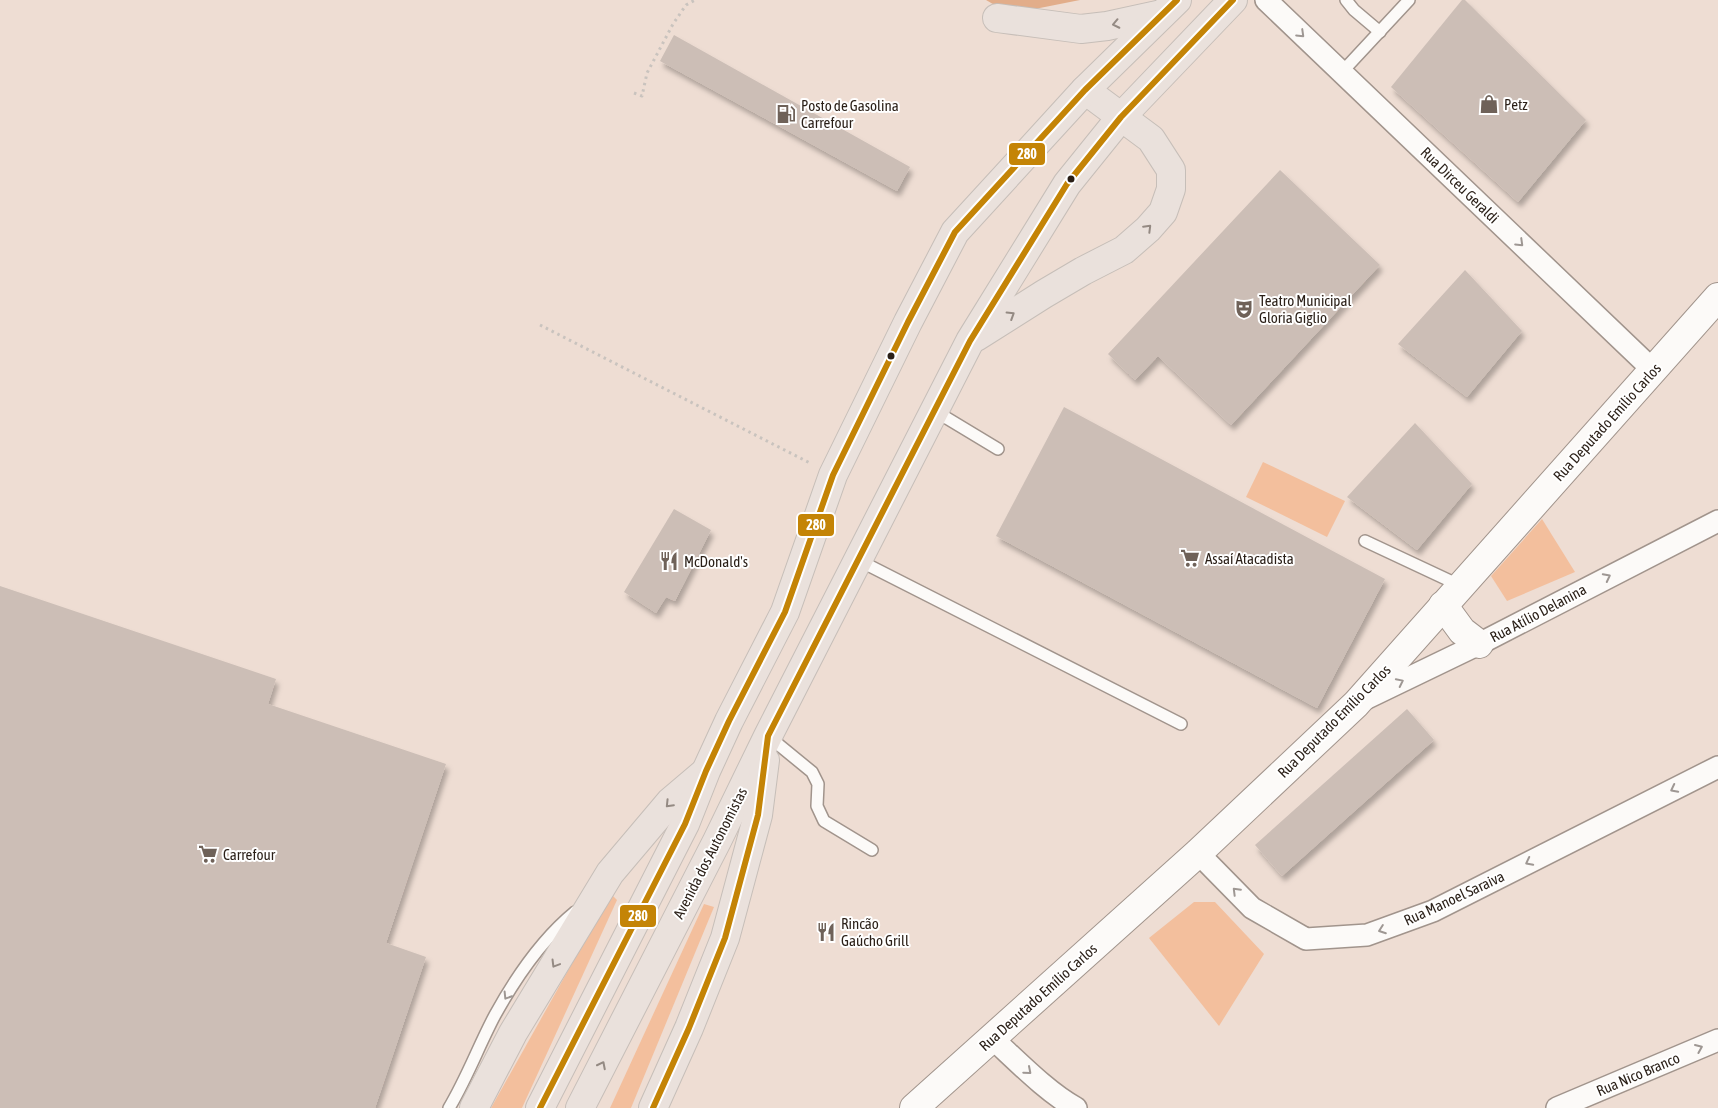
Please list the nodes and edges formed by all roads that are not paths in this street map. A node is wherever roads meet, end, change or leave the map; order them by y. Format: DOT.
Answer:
graph roads {
  1 [pos="1233,0"];
  2 [pos="1266,0"];
  3 [pos="1346,0"];
  4 [pos="1409,0"];
  5 [pos="1170,7"];
  6 [pos="997,18"];
  7 [pos="1380,32"];
  8 [pos="1342,72"];
  9 [pos="1085,90"];
  10 [pos="1121,118"];
  11 [pos="1718,297"];
  12 [pos="970,341"];
  13 [pos="1653,370"];
  14 [pos="934,411"];
  15 [pos="998,449"];
  16 [pos="1718,521"];
  17 [pos="1365,541"];
  18 [pos="858,560"];
  19 [pos="1452,595"];
  20 [pos="1480,644"];
  21 [pos="1356,704"];
  22 [pos="1181,724"];
  23 [pos="768,736"];
  24 [pos="1718,767"];
  25 [pos="706,772"];
  26 [pos="872,850"];
  27 [pos="1198,853"];
  28 [pos="596,894"];
  29 [pos="992,1038"];
  30 [pos="1718,1040"];
  31 [pos="449,1108"];
  32 [pos="474,1108"];
  33 [pos="540,1108"];
  34 [pos="580,1108"];
  35 [pos="653,1108"];
  36 [pos="914,1108"];
  37 [pos="1076,1108"];
  38 [pos="1557,1108"];
  1 -- 10 [label="main road, Avenida dos Autonomistas"];
  2 -- 8 [label="street, Rua Dirceu Geraldi, one-way"];
  3 -- 7 [label="lane"];
  4 -- 7 [label="lane"];
  5 -- 6 [label="main road, one-way"];
  5 -- 9 [label="main road"];
  7 -- 8 [label="lane"];
  8 -- 13 [label="street, Rua Dirceu Geraldi, one-way"];
  9 -- 10 [label="main road"];
  9 -- 25 [label="main road"];
  10 -- 12 [label="main road, Avenida dos Autonomistas"];
  12 -- 10 [label="main road, one-way"];
  11 -- 13 [label="street, Rua Deputado Emílio Carlos"];
  12 -- 14 [label="main road, Avenida dos Autonomistas"];
  13 -- 19 [label="street, Rua Deputado Emílio Carlos"];
  14 -- 15 [label="lane"];
  14 -- 18 [label="main road, Avenida dos Autonomistas"];
  20 -- 16 [label="street, Rua Atílio Delanina, one-way"];
  17 -- 19 [label="lane"];
  18 -- 22 [label="lane"];
  18 -- 23 [label="main road, Avenida dos Autonomistas"];
  19 -- 20 [label="street"];
  19 -- 21 [label="street, Rua Deputado Emílio Carlos"];
  21 -- 20 [label="street, Rua Atílio Delanina, one-way"];
  21 -- 27 [label="street, Rua Deputado Emílio Carlos"];
  23 -- 26 [label="lane"];
  34 -- 23 [label="main road, Avenida dos Autonomistas, one-way"];
  23 -- 35 [label="main road"];
  24 -- 27 [label="street, Rua Manoel Saraiva, one-way"];
  25 -- 28 [label="main road, one-way"];
  25 -- 33 [label="main road"];
  27 -- 29 [label="street, Rua Deputado Emílio Carlos"];
  28 -- 31 [label="lane, one-way"];
  28 -- 32 [label="main road, one-way"];
  29 -- 36 [label="street, Rua Deputado Emílio Carlos"];
  29 -- 37 [label="street, one-way"];
  38 -- 30 [label="street, Rua Nico Branco, one-way"];
}
